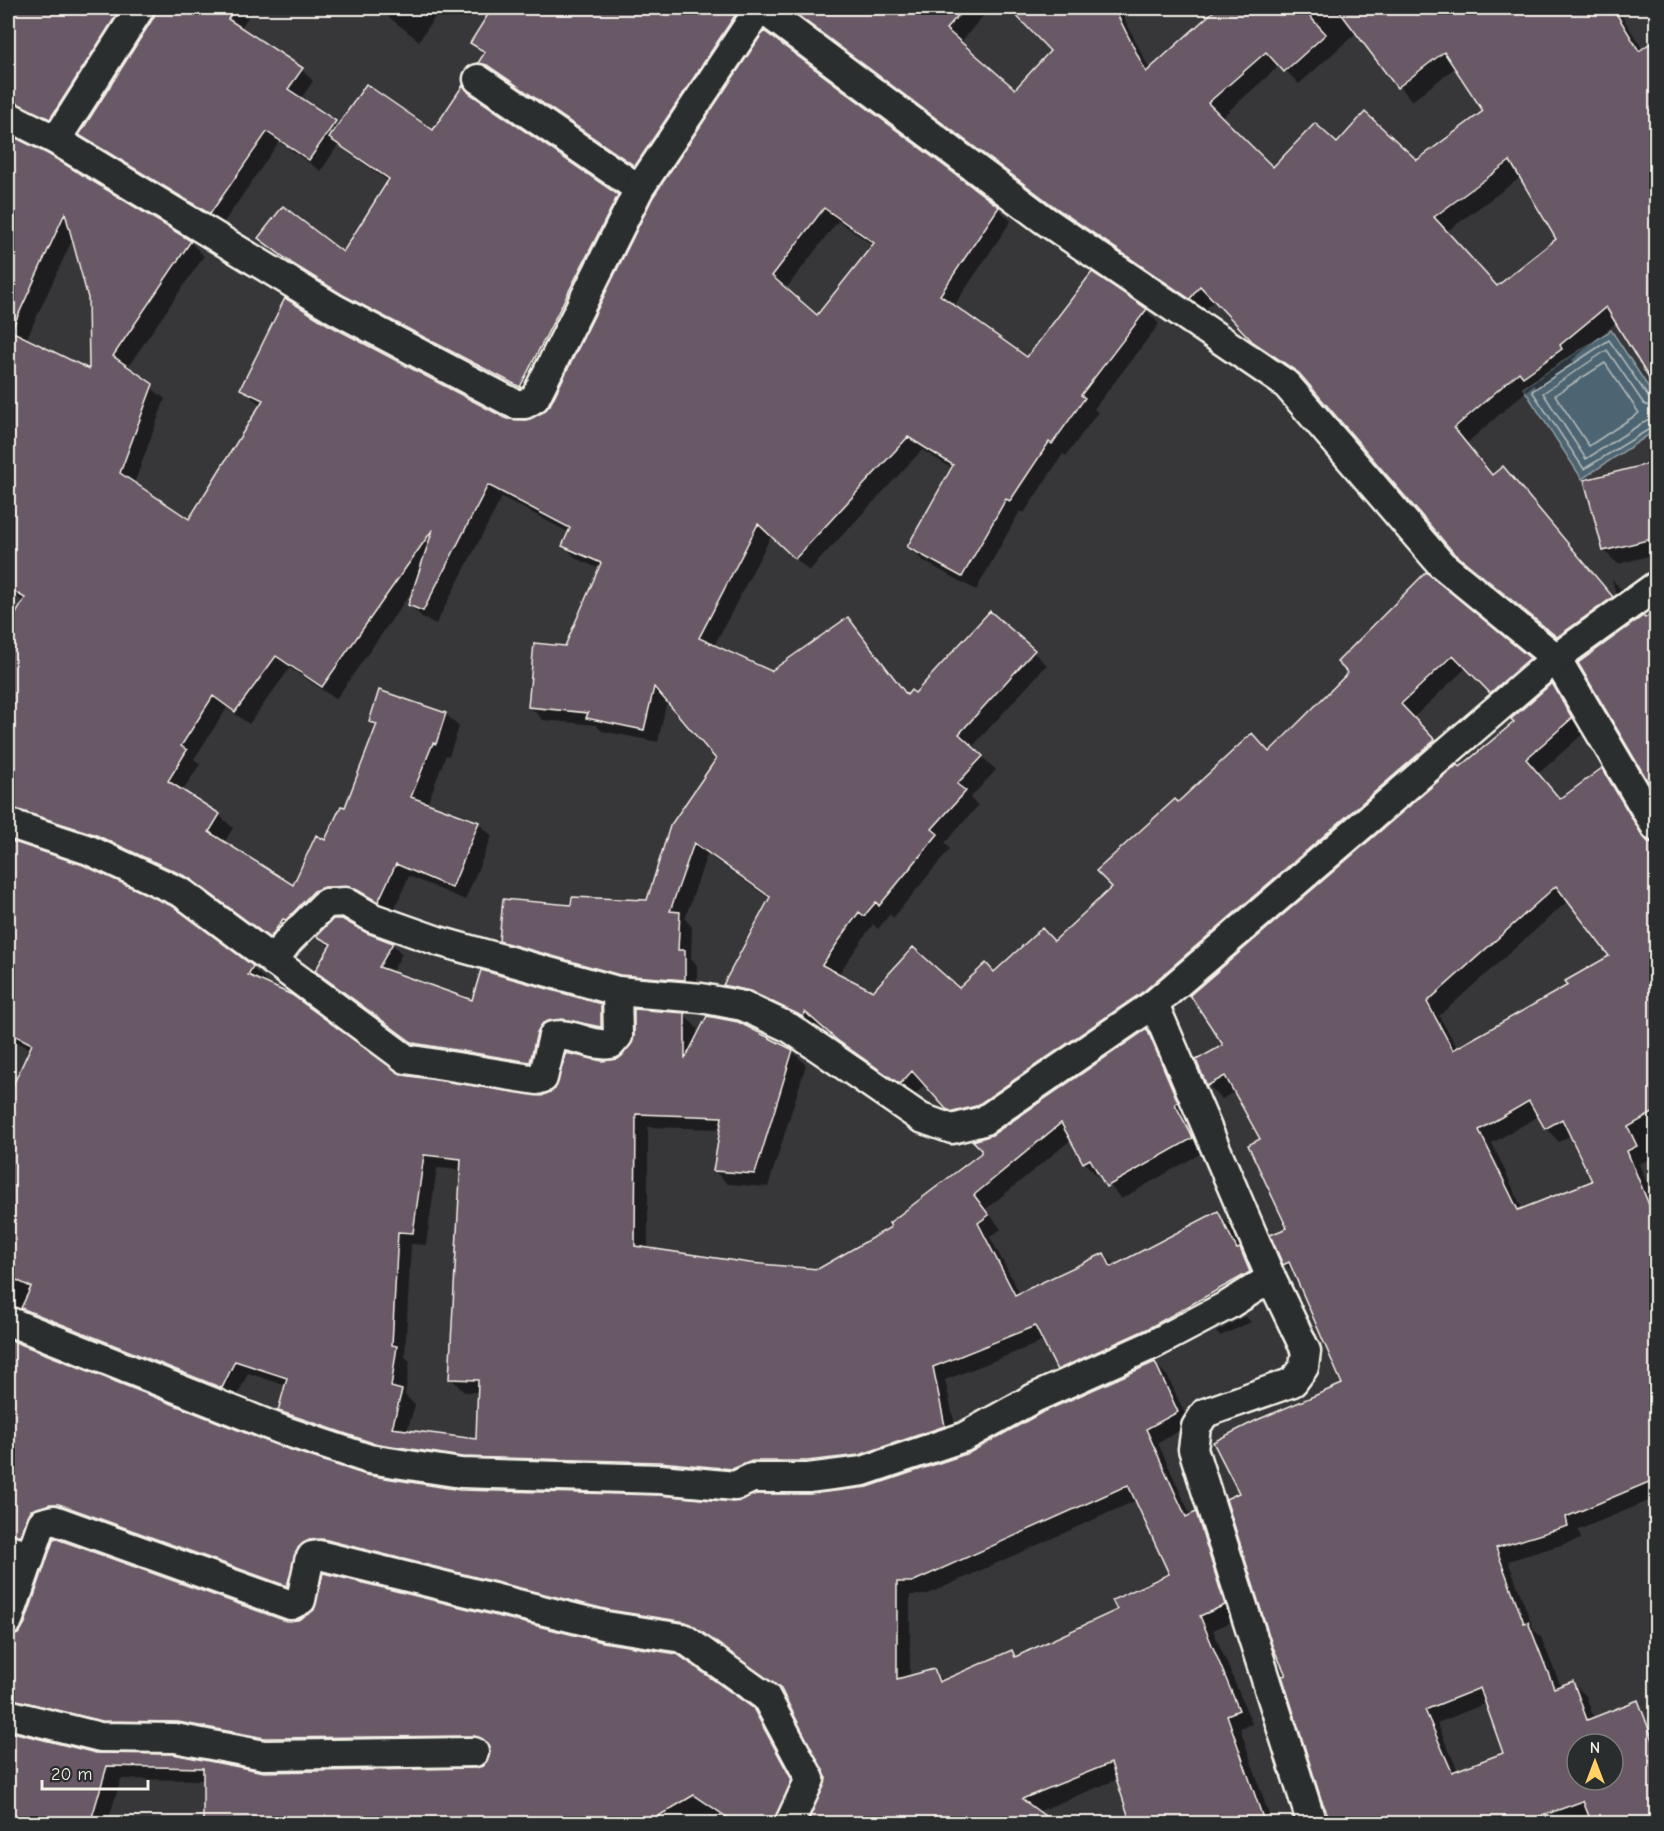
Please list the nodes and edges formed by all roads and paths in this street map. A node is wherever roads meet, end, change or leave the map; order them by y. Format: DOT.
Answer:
graph roads {
  1 [pos="140,8"];
  2 [pos="760,8"];
  3 [pos="478,79"];
  4 [pos="10,122"];
  5 [pos="56,140"];
  6 [pos="639,189"];
  7 [pos="1656,586"];
  8 [pos="1556,658"];
  9 [pos="8,823"];
  10 [pos="1656,827"];
  11 [pos="273,961"];
  12 [pos="617,991"];
  13 [pos="1154,1004"];
  14 [pos="1271,1278"];
  15 [pos="8,1321"];
  16 [pos="19,1554"];
  17 [pos="8,1621"];
  18 [pos="8,1714"];
  19 [pos="474,1752"];
  20 [pos="789,1824"];
  21 [pos="1312,1824"];
  1 -- 5 [label="street"];
  2 -- 6 [label="street"];
  2 -- 8 [label="street"];
  3 -- 6 [label="street"];
  4 -- 5 [label="street"];
  5 -- 6 [label="street"];
  7 -- 8 [label="street"];
  8 -- 10 [label="street"];
  8 -- 13 [label="street"];
  9 -- 11 [label="street"];
  11 -- 12 [label="street"];
  11 -- 12 [label="street"];
  12 -- 13 [label="street"];
  13 -- 14 [label="street"];
  14 -- 15 [label="street"];
  14 -- 21 [label="street"];
  16 -- 17 [label="street"];
  16 -- 20 [label="street"];
  18 -- 19 [label="street"];
}
